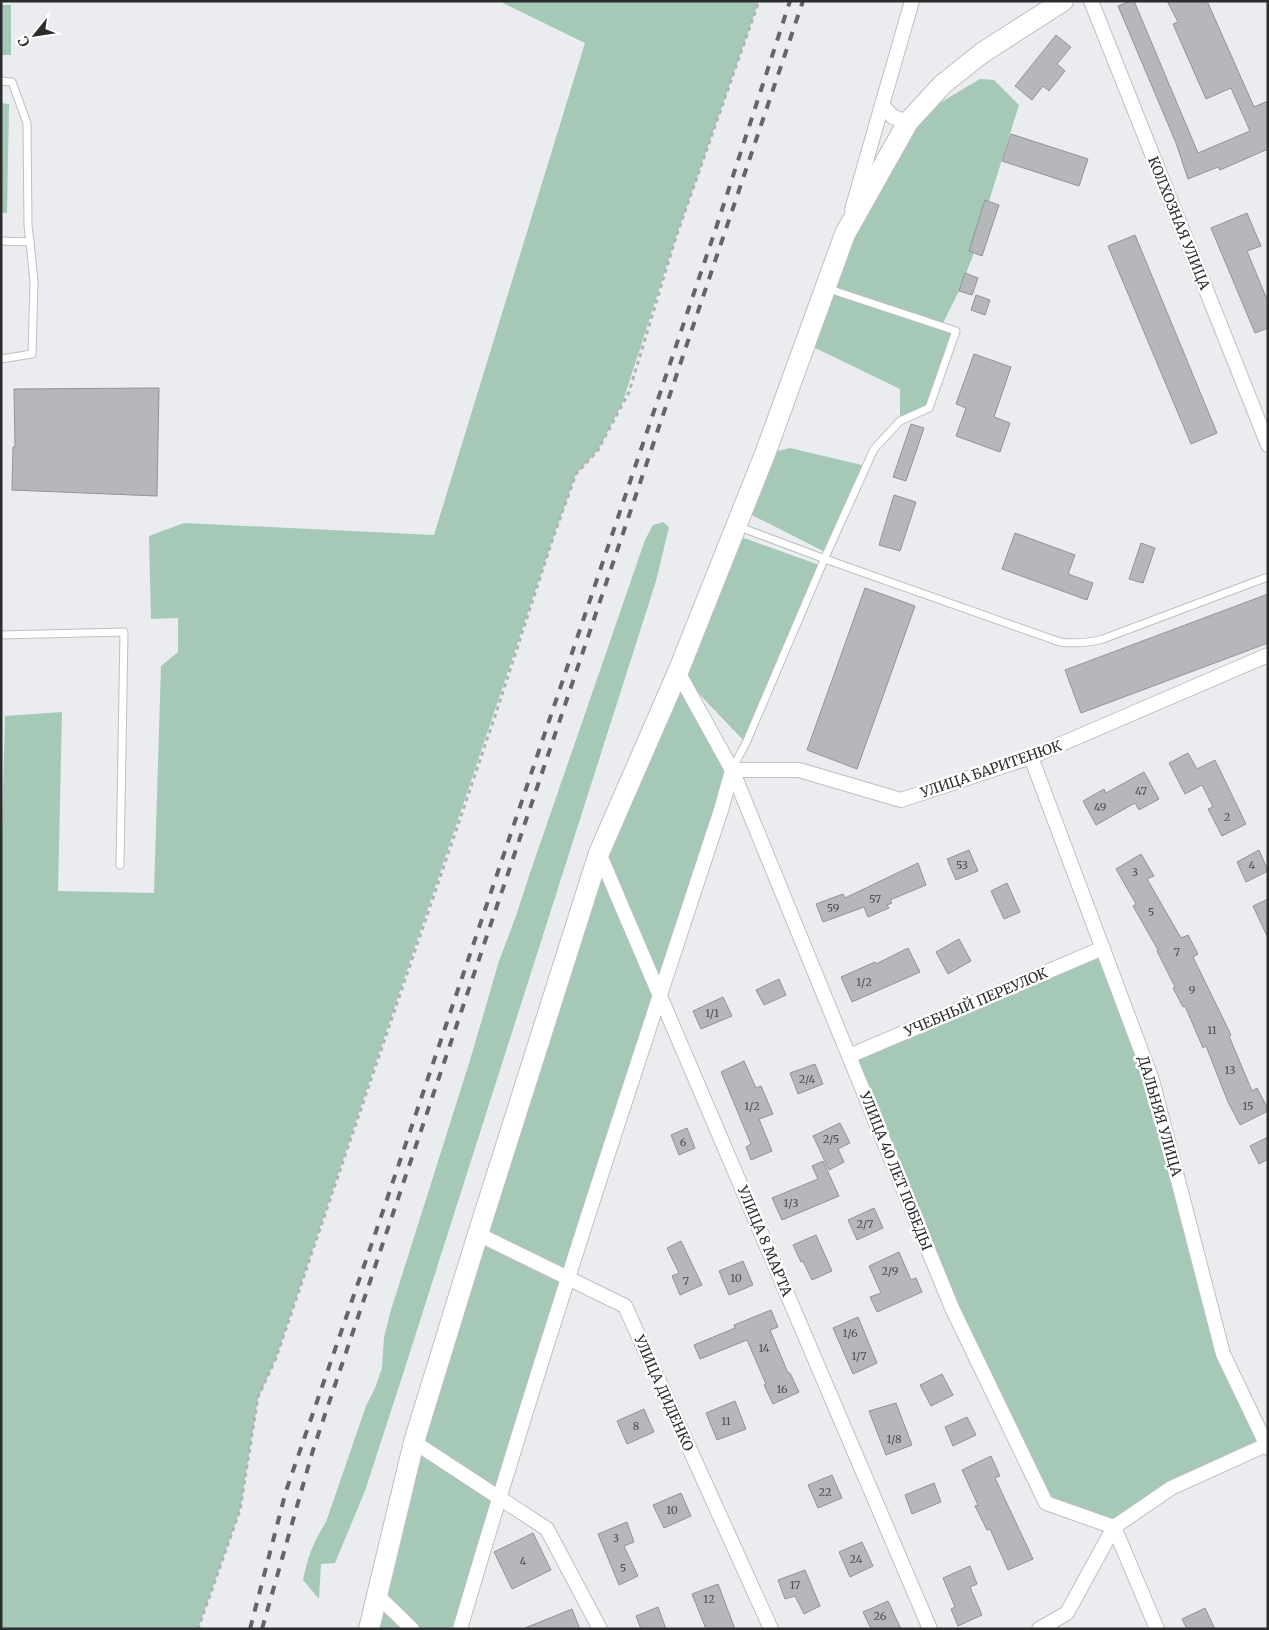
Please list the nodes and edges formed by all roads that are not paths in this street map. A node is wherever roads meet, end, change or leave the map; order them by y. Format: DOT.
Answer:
graph roads {
  1 [pos="912,1"];
  2 [pos="1063,1"];
  3 [pos="1091,1"];
  4 [pos="1,81"];
  5 [pos="882,104"];
  6 [pos="908,122"];
  7 [pos="845,234"];
  8 [pos="1,241"];
  9 [pos="30,242"];
  10 [pos="825,287"];
  11 [pos="1,359"];
  12 [pos="1268,445"];
  13 [pos="736,525"];
  14 [pos="825,559"];
  15 [pos="1265,578"];
  16 [pos="1,635"];
  17 [pos="1268,654"];
  18 [pos="678,672"];
  19 [pos="1031,757"];
  20 [pos="732,770"];
  21 [pos="600,854"];
  22 [pos="120,866"];
  23 [pos="1103,948"];
  24 [pos="660,996"];
  25 [pos="849,1056"];
  26 [pos="478,1234"];
  27 [pos="567,1277"];
  28 [pos="414,1442"];
  29 [pos="1267,1445"];
  30 [pos="499,1497"];
  31 [pos="1114,1528"];
  32 [pos="377,1595"];
  33 [pos="370,1629"];
  34 [pos="412,1629"];
  35 [pos="460,1629"];
  36 [pos="600,1629"];
  37 [pos="771,1629"];
  38 [pos="930,1629"];
  39 [pos="1039,1629"];
  40 [pos="1157,1629"];
  1 -- 5 [label="street"];
  2 -- 6 [label="street"];
  3 -- 12 [label="street, КОЛХОЗНАЯ УЛИЦА"];
  4 -- 9 [label="lane"];
  5 -- 6 [label="street"];
  5 -- 7 [label="street"];
  6 -- 7 [label="street"];
  7 -- 10 [label="street"];
  8 -- 9 [label="lane"];
  9 -- 11 [label="lane"];
  10 -- 13 [label="street"];
  10 -- 14 [label="lane"];
  13 -- 14 [label="lane"];
  13 -- 18 [label="street"];
  14 -- 15 [label="lane"];
  14 -- 20 [label="lane"];
  16 -- 22 [label="lane"];
  17 -- 19 [label="street, УЛИЦА БАРИТЕНЮК"];
  18 -- 20 [label="street, УЛИЦА 40 ЛЕТ ПОБЕДЫ"];
  18 -- 21 [label="street"];
  19 -- 20 [label="street, УЛИЦА БАРИТЕНЮК"];
  19 -- 23 [label="street, ДАЛЬНЯЯ УЛИЦА"];
  20 -- 24 [label="street"];
  20 -- 25 [label="street, УЛИЦА 40 ЛЕТ ПОБЕДЫ"];
  21 -- 24 [label="street, УЛИЦА 8 МАРТА"];
  21 -- 26 [label="street"];
  23 -- 25 [label="street, УЧЕБНЫЙ ПЕРЕУЛОК"];
  23 -- 29 [label="street, ДАЛЬНЯЯ УЛИЦА"];
  24 -- 27 [label="street"];
  24 -- 38 [label="street, УЛИЦА 8 МАРТА"];
  25 -- 31 [label="street, УЛИЦА 40 ЛЕТ ПОБЕДЫ"];
  26 -- 27 [label="street, УЛИЦА ДИДЕНКО"];
  26 -- 28 [label="street"];
  27 -- 30 [label="street"];
  27 -- 37 [label="street, УЛИЦА ДИДЕНКО"];
  28 -- 30 [label="street"];
  28 -- 32 [label="street"];
  29 -- 31 [label="street"];
  30 -- 35 [label="street"];
  30 -- 36 [label="street"];
  31 -- 39 [label="street"];
  31 -- 40 [label="street"];
  32 -- 33 [label="street"];
  32 -- 34 [label="street"];
}
